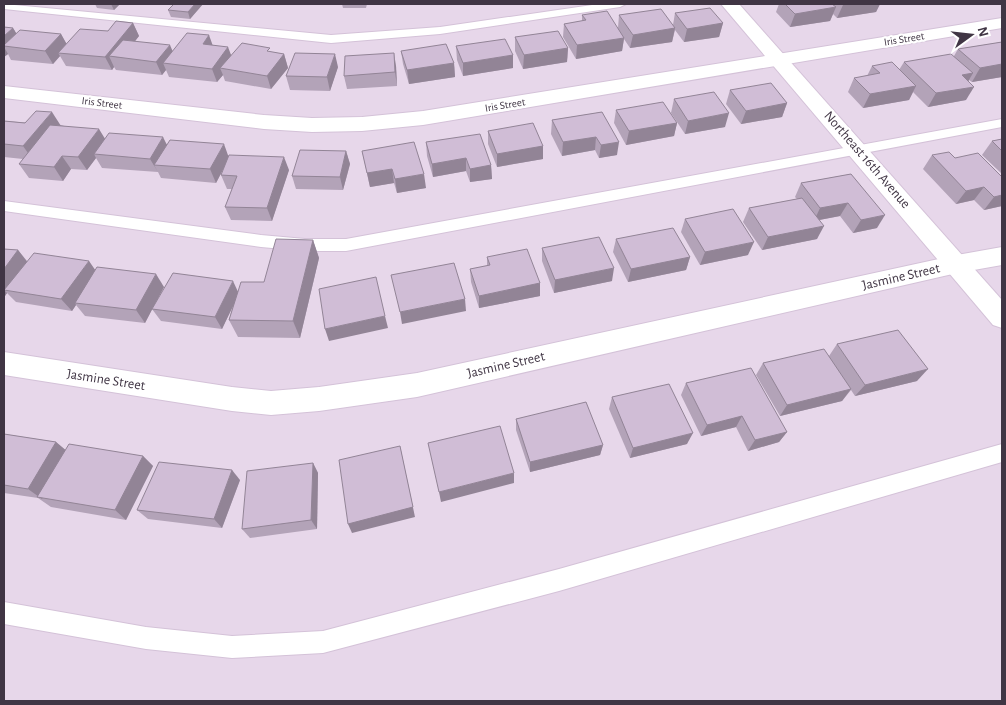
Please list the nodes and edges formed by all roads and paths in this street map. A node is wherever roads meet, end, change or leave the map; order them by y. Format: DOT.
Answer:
graph roads {
  1 [pos="620,4"];
  2 [pos="730,4"];
  3 [pos="4,6"];
  4 [pos="1002,23"];
  5 [pos="780,60"];
  6 [pos="4,92"];
  7 [pos="1002,123"];
  8 [pos="857,150"];
  9 [pos="4,206"];
  10 [pos="1002,256"];
  11 [pos="957,264"];
  12 [pos="1002,318"];
  13 [pos="4,364"];
  14 [pos="1002,454"];
  15 [pos="4,613"];
  1 -- 3 [label="lane"];
  2 -- 5 [label="street, Northeast 16th Avenue"];
  4 -- 5 [label="street, Iris Street"];
  5 -- 6 [label="street, Iris Street"];
  5 -- 8 [label="street, Northeast 16th Avenue"];
  7 -- 8 [label="lane"];
  8 -- 9 [label="lane"];
  8 -- 11 [label="street, Northeast 16th Avenue"];
  10 -- 11 [label="street, Jasmine Street"];
  11 -- 12 [label="street, Northeast 16th Avenue"];
  11 -- 13 [label="street, Jasmine Street"];
  14 -- 15 [label="lane"];
}
